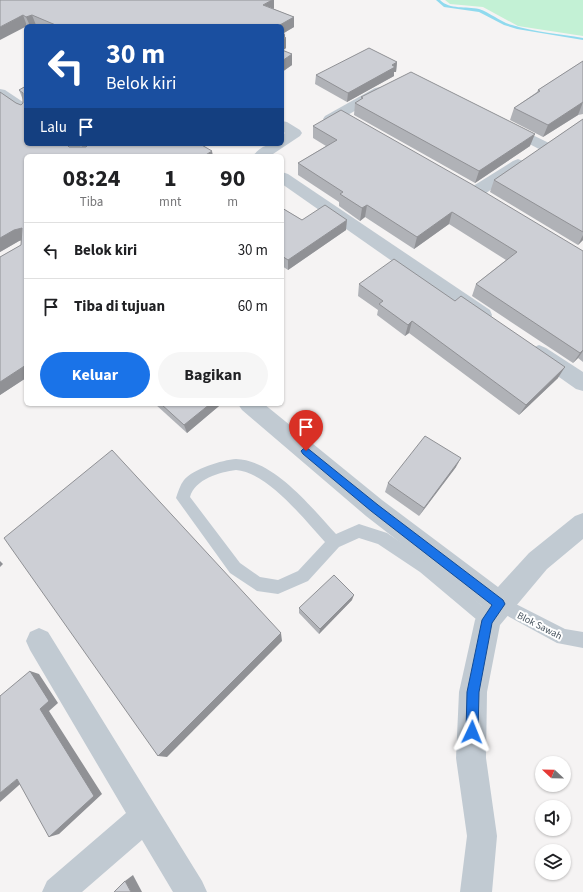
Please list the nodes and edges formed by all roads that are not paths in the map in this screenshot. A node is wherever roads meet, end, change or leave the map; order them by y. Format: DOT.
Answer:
graph roads {
  1 [pos="394,84"];
  2 [pos="0,93"];
  3 [pos="24,109"];
  4 [pos="341,118"];
  5 [pos="491,118"];
  6 [pos="284,126"];
  7 [pos="557,137"];
  8 [pos="284,140"];
  9 [pos="71,146"];
  10 [pos="275,146"];
  11 [pos="544,146"];
  12 [pos="80,154"];
  13 [pos="263,154"];
  14 [pos="284,179"];
  15 [pos="476,192"];
  16 [pos="497,324"];
  17 [pos="523,342"];
  18 [pos="583,383"];
  19 [pos="251,406"];
  20 [pos="583,524"];
  21 [pos="334,542"];
  22 [pos="494,612"];
  23 [pos="39,640"];
  24 [pos="583,640"];
  25 [pos="145,817"];
  26 [pos="58,892"];
  27 [pos="191,892"];
  28 [pos="476,892"];
  1 -- 4 [label="street"];
  2 -- 3 [label="street"];
  5 -- 11 [label="street"];
  6 -- 8 [label="street"];
  7 -- 11 [label="street"];
  9 -- 12 [label="street"];
  10 -- 13 [label="street"];
  11 -- 15 [label="street"];
  14 -- 16 [label="street"];
  17 -- 18 [label="street"];
  19 -- 22 [label="street"];
  20 -- 22 [label="street"];
  21 -- 21 [label="lane"];
  21 -- 22 [label="lane, Blok Sawah"];
  22 -- 24 [label="lane, Blok Sawah"];
  22 -- 28 [label="street"];
  23 -- 25 [label="street"];
  25 -- 26 [label="street"];
  25 -- 27 [label="street"];
}
